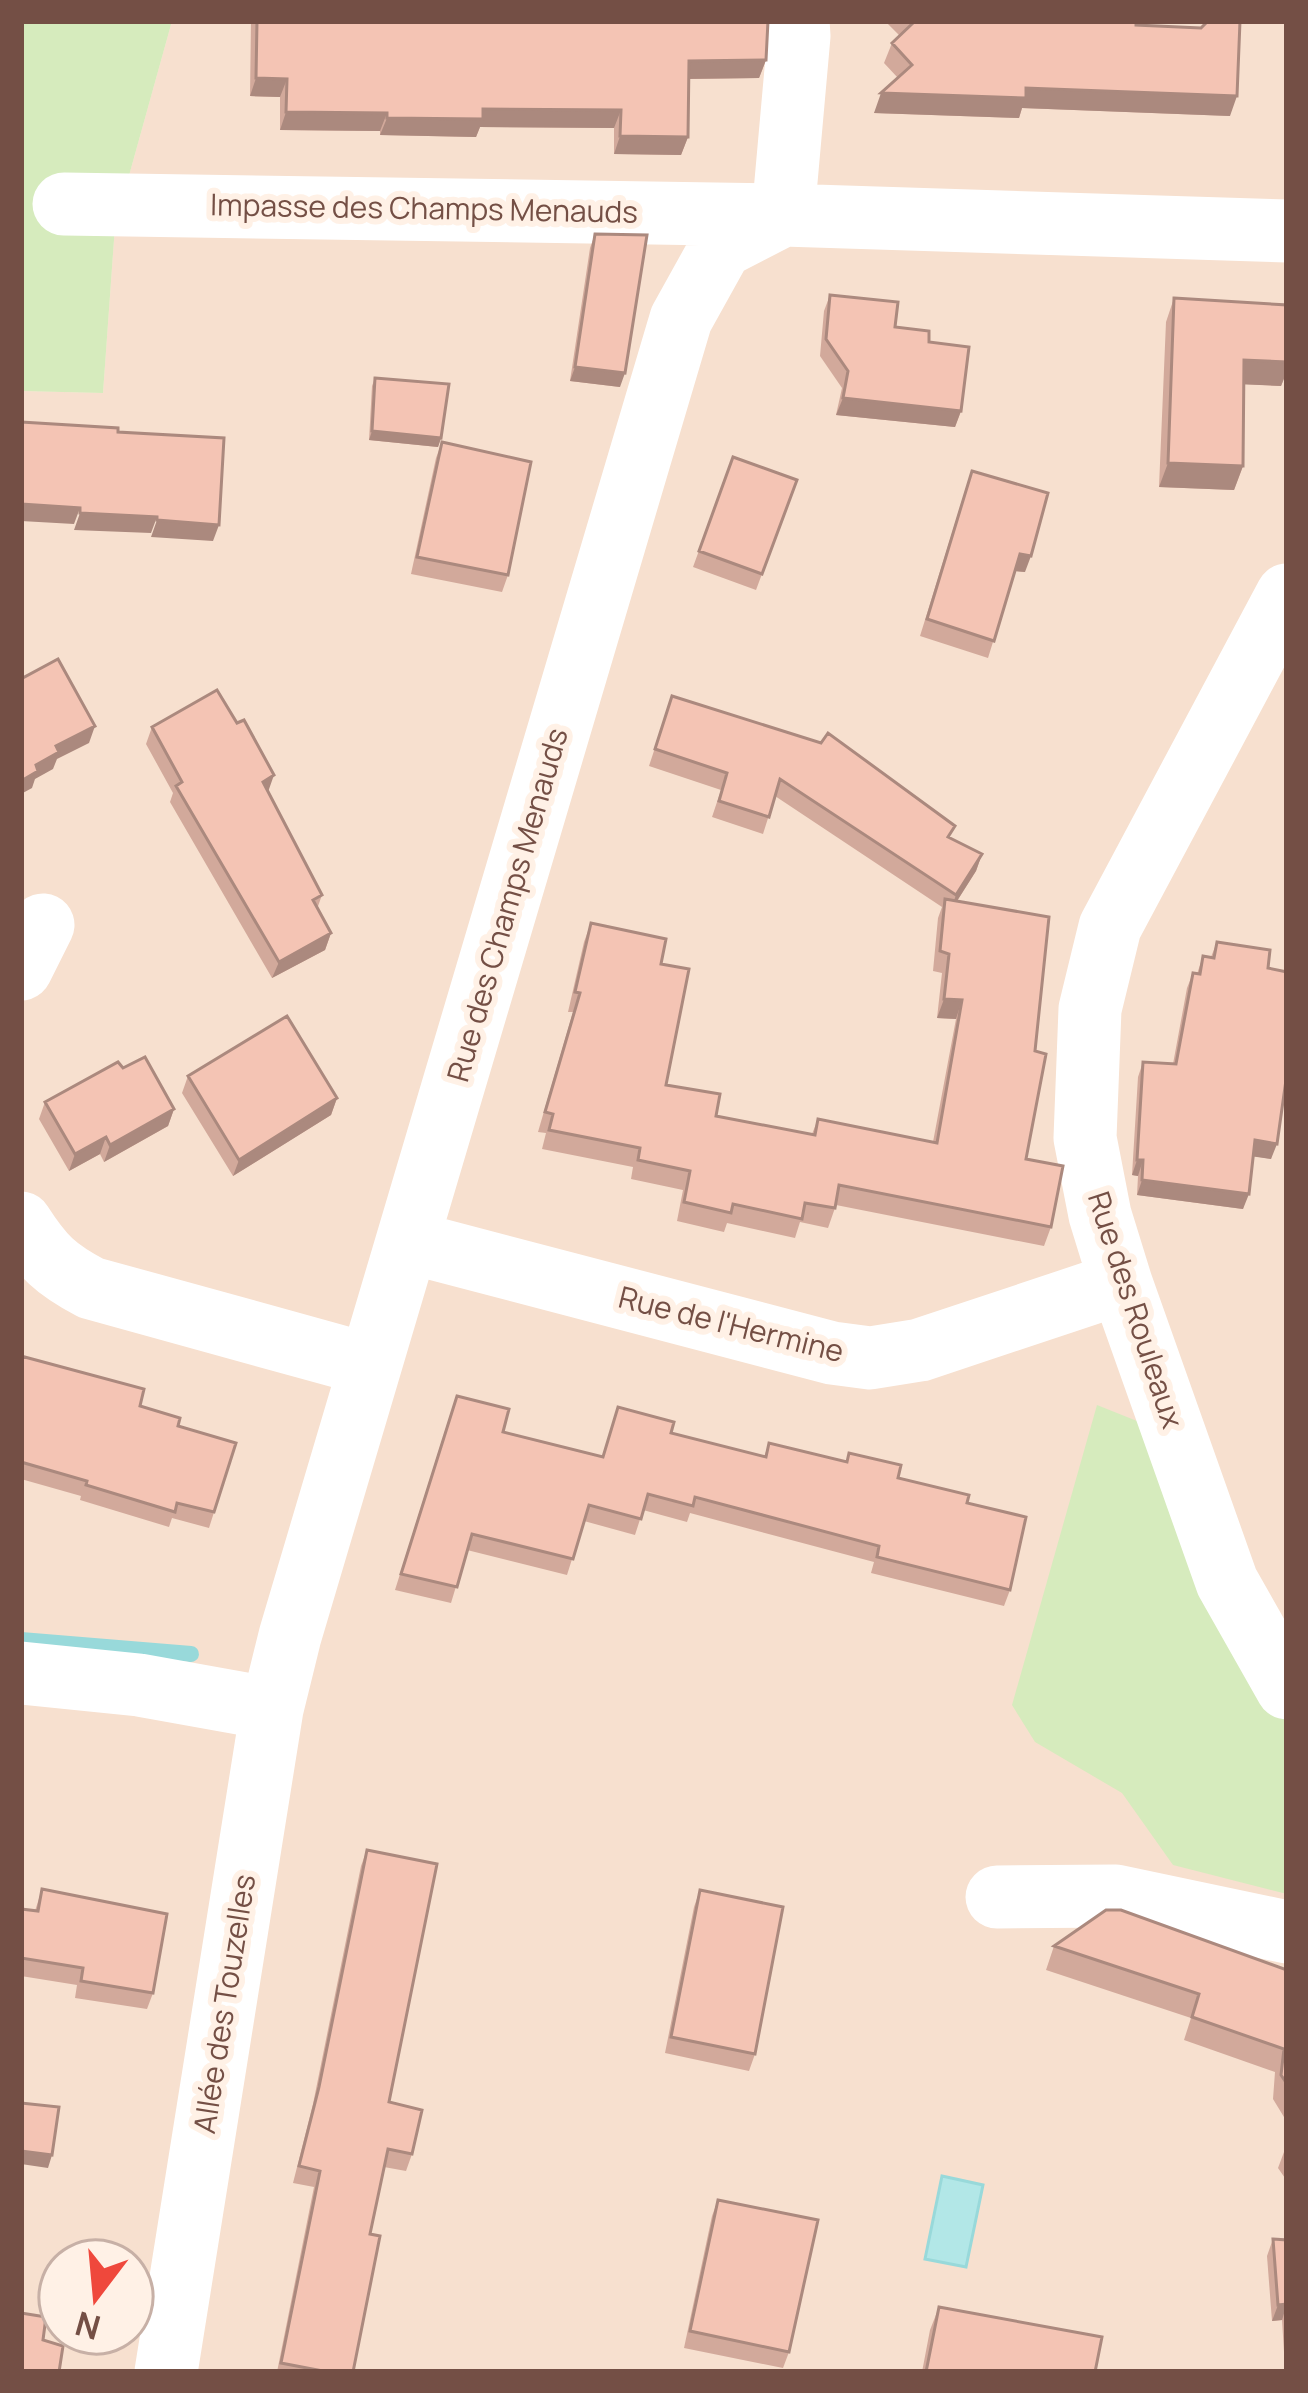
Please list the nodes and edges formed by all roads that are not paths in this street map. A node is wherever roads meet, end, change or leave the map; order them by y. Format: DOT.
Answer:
graph roads {
  1 [pos="798,21"];
  2 [pos="64,204"];
  3 [pos="783,215"];
  4 [pos="1287,231"];
  5 [pos="1287,595"];
  6 [pos="21,1223"];
  7 [pos="409,1242"];
  8 [pos="1120,1283"];
  9 [pos="370,1365"];
  10 [pos="290,1636"];
  11 [pos="21,1673"];
  12 [pos="1287,1688"];
  13 [pos="272,1709"];
  14 [pos="997,1897"];
  15 [pos="1287,1932"];
  16 [pos="166,2372"];
  1 -- 3 [label="street"];
  2 -- 3 [label="street, Impasse des Champs Menauds"];
  3 -- 4 [label="street, Rue des Champs Menauds"];
  3 -- 7 [label="street, Rue des Champs Menauds"];
  5 -- 8 [label="street, Rue des Rouleaux"];
  6 -- 9 [label="street"];
  7 -- 8 [label="street, Rue de l'Hermine"];
  7 -- 9 [label="street, Rue des Champs Menauds"];
  8 -- 12 [label="street, Rue des Rouleaux"];
  9 -- 10 [label="street, Rue des Champs Menauds"];
  10 -- 13 [label="street, Allée des Touzelles"];
  11 -- 13 [label="street"];
  13 -- 16 [label="street, Allée des Touzelles"];
  14 -- 15 [label="street"];
}
